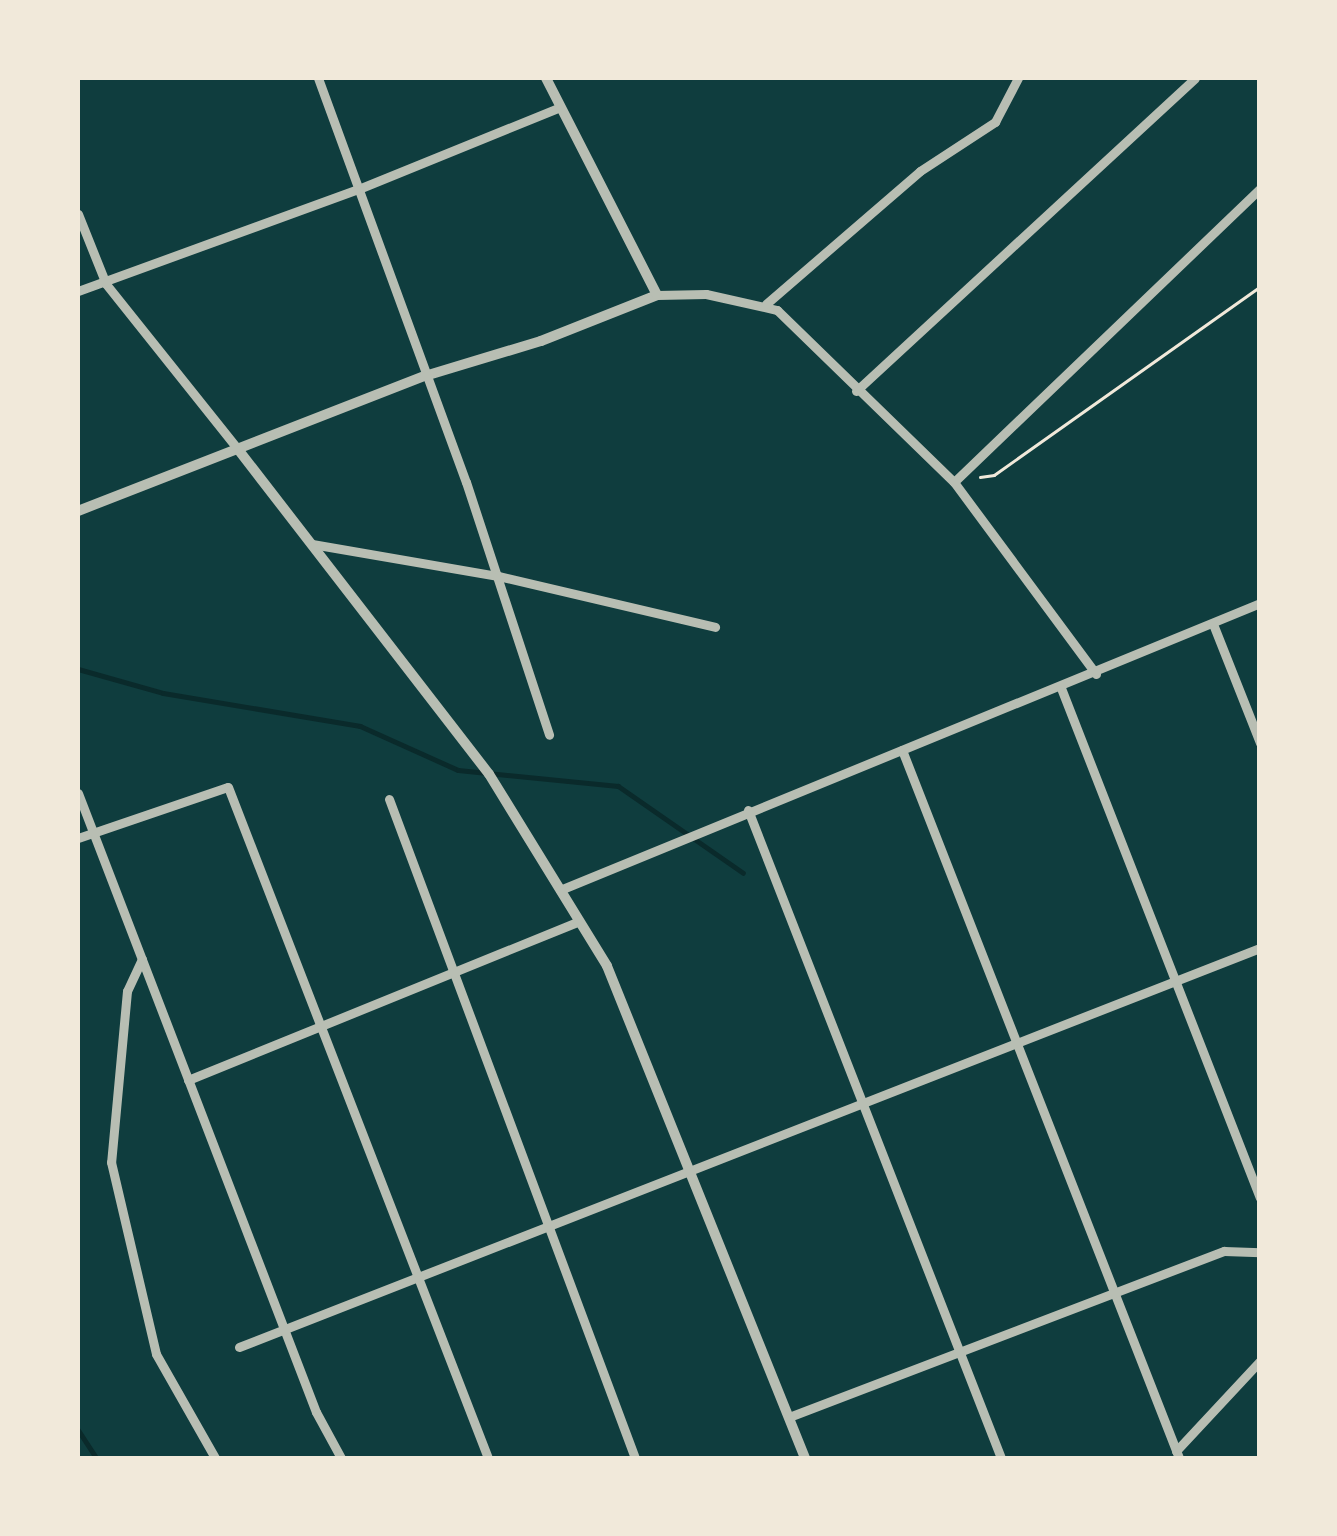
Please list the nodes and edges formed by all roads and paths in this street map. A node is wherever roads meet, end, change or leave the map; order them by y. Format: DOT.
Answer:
graph roads {
  1 [pos="318,78"];
  2 [pos="546,78"];
  3 [pos="1018,78"];
  4 [pos="1194,78"];
  5 [pos="558,108"];
  6 [pos="361,188"];
  7 [pos="1260,189"];
  8 [pos="78,214"];
  9 [pos="106,284"];
  10 [pos="1260,288"];
  11 [pos="78,290"];
  12 [pos="657,295"];
  13 [pos="766,304"];
  14 [pos="425,376"];
  15 [pos="856,390"];
  16 [pos="238,448"];
  17 [pos="954,482"];
  18 [pos="78,511"];
  19 [pos="312,544"];
  20 [pos="498,576"];
  21 [pos="1260,603"];
  22 [pos="1214,624"];
  23 [pos="715,627"];
  24 [pos="1096,674"];
  25 [pos="1061,688"];
  26 [pos="549,735"];
  27 [pos="1260,743"];
  28 [pos="902,750"];
  29 [pos="78,793"];
  30 [pos="389,799"];
  31 [pos="748,810"];
  32 [pos="93,832"];
  33 [pos="78,838"];
  34 [pos="560,890"];
  35 [pos="580,921"];
  36 [pos="1260,948"];
  37 [pos="142,959"];
  38 [pos="453,972"];
  39 [pos="1175,981"];
  40 [pos="320,1026"];
  41 [pos="1018,1042"];
  42 [pos="188,1080"];
  43 [pos="862,1104"];
  44 [pos="694,1172"];
  45 [pos="1260,1198"];
  46 [pos="548,1226"];
  47 [pos="1260,1252"];
  48 [pos="418,1277"];
  49 [pos="1116,1294"];
  50 [pos="284,1329"];
  51 [pos="240,1347"];
  52 [pos="960,1351"];
  53 [pos="1260,1361"];
  54 [pos="789,1417"];
  55 [pos="1178,1455"];
  56 [pos="804,1456"];
  57 [pos="211,1458"];
  58 [pos="340,1458"];
  59 [pos="488,1458"];
  60 [pos="635,1458"];
  61 [pos="790,1458"];
  62 [pos="1002,1458"];
  1 -- 6 [label="street"];
  2 -- 5 [label="street"];
  3 -- 13 [label="street"];
  4 -- 15 [label="street"];
  5 -- 6 [label="street"];
  5 -- 12 [label="street"];
  6 -- 9 [label="street"];
  6 -- 14 [label="street"];
  7 -- 17 [label="street"];
  8 -- 9 [label="street"];
  9 -- 11 [label="street"];
  9 -- 16 [label="street"];
  10 -- 17 [label="path"];
  12 -- 13 [label="street"];
  12 -- 14 [label="street"];
  13 -- 15 [label="street"];
  14 -- 16 [label="street"];
  14 -- 20 [label="street"];
  15 -- 17 [label="street"];
  16 -- 18 [label="street"];
  16 -- 19 [label="street"];
  17 -- 24 [label="street"];
  19 -- 20 [label="street"];
  19 -- 34 [label="street"];
  20 -- 23 [label="street"];
  20 -- 26 [label="street"];
  21 -- 22 [label="street"];
  22 -- 24 [label="street"];
  22 -- 27 [label="street"];
  24 -- 25 [label="street"];
  25 -- 28 [label="street"];
  25 -- 39 [label="street"];
  28 -- 31 [label="street"];
  28 -- 41 [label="street"];
  29 -- 32 [label="street"];
  30 -- 38 [label="street"];
  31 -- 34 [label="street"];
  31 -- 43 [label="street"];
  32 -- 33 [label="street"];
  32 -- 37 [label="street"];
  32 -- 40 [label="street"];
  34 -- 35 [label="street"];
  35 -- 38 [label="street"];
  35 -- 44 [label="street"];
  36 -- 39 [label="street"];
  37 -- 42 [label="street"];
  37 -- 57 [label="street"];
  38 -- 40 [label="street"];
  38 -- 46 [label="street"];
  39 -- 41 [label="street"];
  39 -- 45 [label="street"];
  40 -- 42 [label="street"];
  40 -- 48 [label="street"];
  41 -- 43 [label="street"];
  41 -- 49 [label="street"];
  42 -- 50 [label="street"];
  43 -- 44 [label="street"];
  43 -- 52 [label="street"];
  44 -- 46 [label="street"];
  44 -- 54 [label="street"];
  46 -- 48 [label="street"];
  46 -- 60 [label="street"];
  47 -- 49 [label="street"];
  48 -- 50 [label="street"];
  48 -- 59 [label="street"];
  49 -- 52 [label="street"];
  49 -- 55 [label="street"];
  50 -- 51 [label="street"];
  50 -- 58 [label="street"];
  52 -- 54 [label="street"];
  52 -- 62 [label="street"];
  53 -- 55 [label="street"];
  54 -- 56 [label="street"];
  56 -- 61 [label="street"];
}
